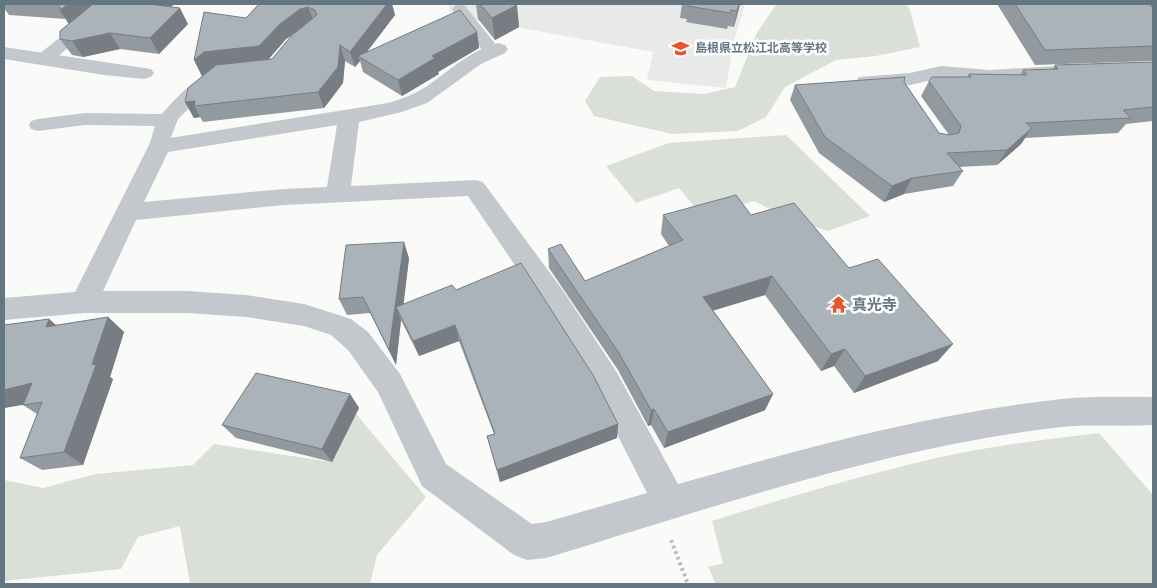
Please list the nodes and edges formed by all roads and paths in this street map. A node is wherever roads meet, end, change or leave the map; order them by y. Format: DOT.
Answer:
graph roads {
  1 [pos="460,9"];
  2 [pos="95,17"];
  3 [pos="495,50"];
  4 [pos="4,53"];
  5 [pos="44,59"];
  6 [pos="1072,71"];
  7 [pos="144,73"];
  8 [pos="227,73"];
  9 [pos="844,82"];
  10 [pos="349,117"];
  11 [pos="166,120"];
  12 [pos="38,125"];
  13 [pos="159,146"];
  14 [pos="338,194"];
  15 [pos="127,212"];
  16 [pos="84,302"];
  17 [pos="4,310"];
  18 [pos="1153,411"];
  19 [pos="668,504"];
  20 [pos="684,575"];
  21 [pos="688,584"];
  1 -- 3 [label="lane"];
  2 -- 5 [label="lane"];
  3 -- 10 [label="street"];
  4 -- 5 [label="street"];
  5 -- 7 [label="street"];
  6 -- 9 [label="street"];
  8 -- 11 [label="lane"];
  10 -- 13 [label="street"];
  10 -- 14 [label="street"];
  11 -- 12 [label="lane"];
  11 -- 13 [label="lane"];
  13 -- 15 [label="street"];
  14 -- 15 [label="street"];
  14 -- 19 [label="street"];
  15 -- 16 [label="street"];
  16 -- 17 [label="street"];
  16 -- 19 [label="street"];
  18 -- 19 [label="street"];
  20 -- 21 [label="path"];
}
